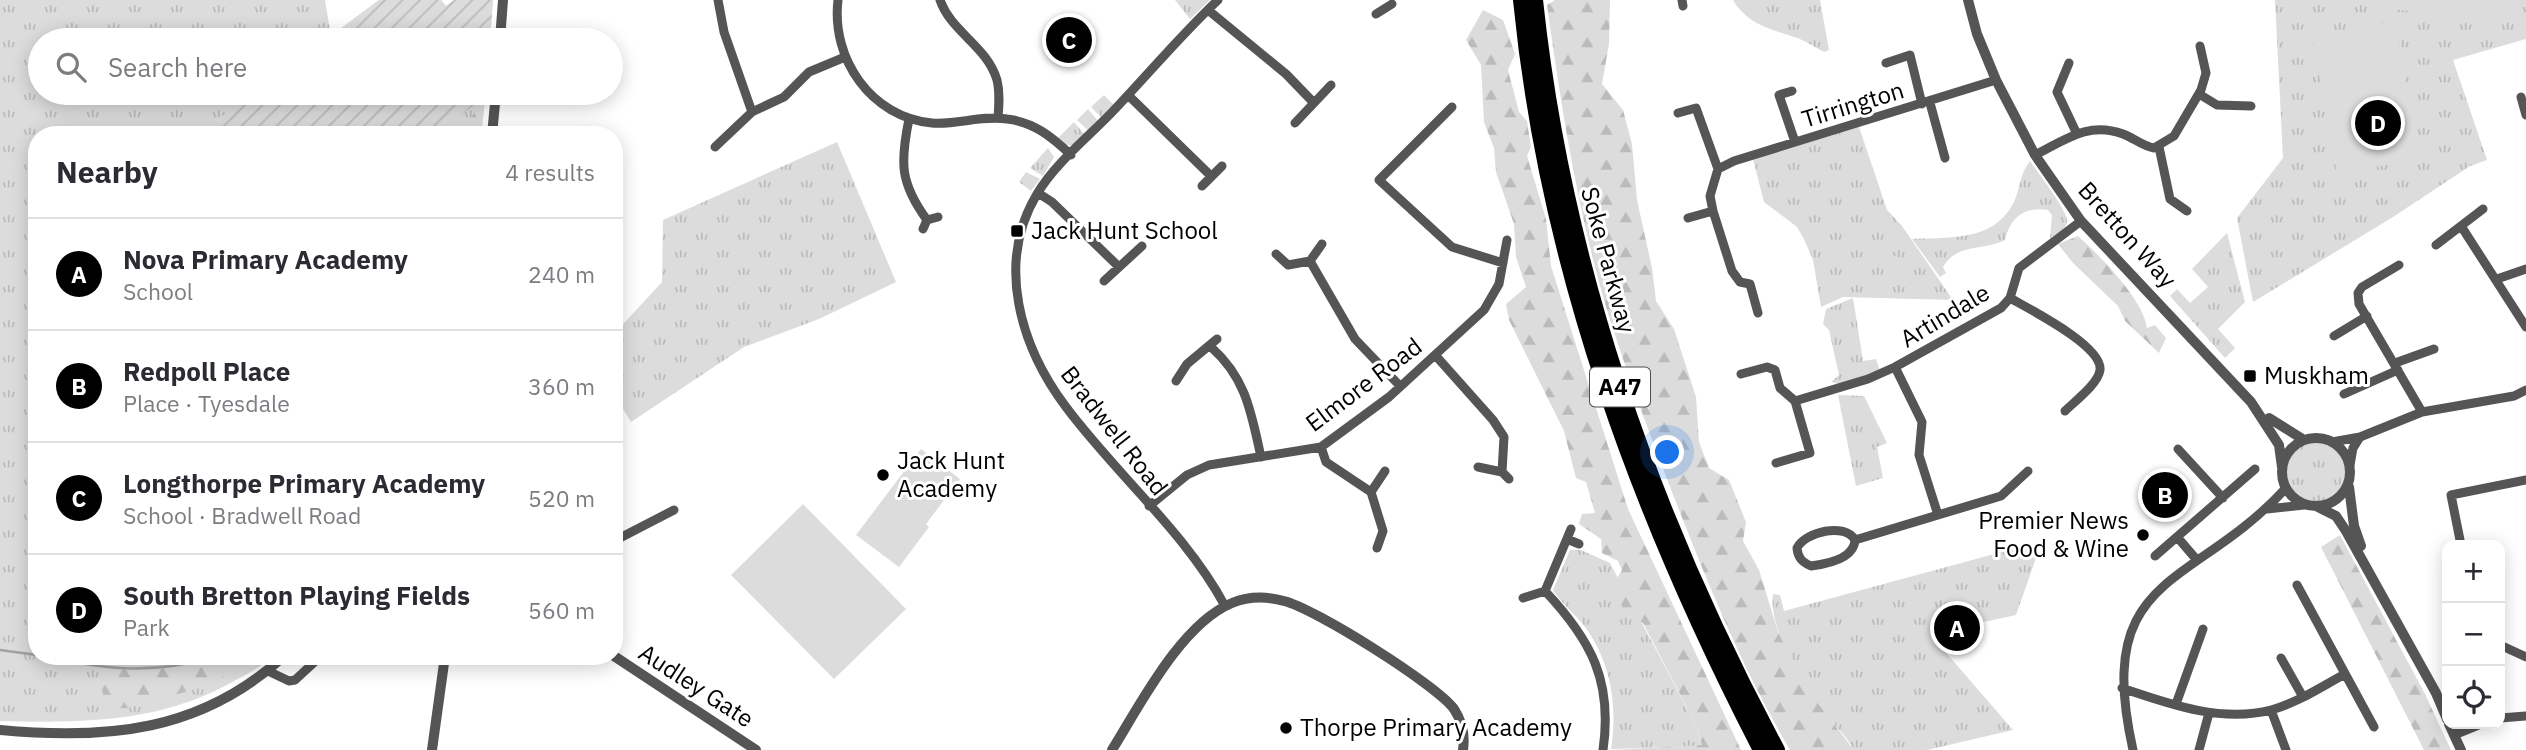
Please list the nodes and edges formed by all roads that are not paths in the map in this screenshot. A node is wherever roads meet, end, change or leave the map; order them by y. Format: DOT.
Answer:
graph roads {
  1 [pos="503,0"];
  2 [pos="718,0"];
  3 [pos="838,0"];
  4 [pos="940,0"];
  5 [pos="1219,0"];
  6 [pos="1378,0"];
  7 [pos="1521,0"];
  8 [pos="1535,0"];
  9 [pos="1968,0"];
  10 [pos="1384,9"];
  11 [pos="1208,10"];
  12 [pos="501,28"];
  13 [pos="2200,46"];
  14 [pos="845,57"];
  15 [pos="1886,63"];
  16 [pos="2068,64"];
  17 [pos="1996,80"];
  18 [pos="1331,86"];
  19 [pos="1792,91"];
  20 [pos="2199,94"];
  21 [pos="1128,95"];
  22 [pos="2521,97"];
  23 [pos="1314,103"];
  24 [pos="1926,103"];
  25 [pos="495,105"];
  26 [pos="2251,106"];
  27 [pos="1452,107"];
  28 [pos="752,112"];
  29 [pos="1678,113"];
  30 [pos="2526,115"];
  31 [pos="909,118"];
  32 [pos="998,118"];
  33 [pos="1295,123"];
  34 [pos="493,126"];
  35 [pos="2076,132"];
  36 [pos="1795,142"];
  37 [pos="715,147"];
  38 [pos="2159,147"];
  39 [pos="1071,155"];
  40 [pos="2035,155"];
  41 [pos="1945,158"];
  42 [pos="1222,166"];
  43 [pos="1718,169"];
  44 [pos="1211,176"];
  45 [pos="1202,186"];
  46 [pos="1038,193"];
  47 [pos="2483,209"];
  48 [pos="1713,211"];
  49 [pos="2187,211"];
  50 [pos="938,217"];
  51 [pos="1688,218"];
  52 [pos="2081,221"];
  53 [pos="2460,226"];
  54 [pos="1507,240"];
  55 [pos="1322,244"];
  56 [pos="2435,245"];
  57 [pos="1142,246"];
  58 [pos="1276,254"];
  59 [pos="1310,261"];
  60 [pos="1503,263"];
  61 [pos="2399,265"];
  62 [pos="1119,267"];
  63 [pos="2526,269"];
  64 [pos="2497,279"];
  65 [pos="1104,281"];
  66 [pos="2010,298"];
  67 [pos="1758,313"];
  68 [pos="2367,316"];
  69 [pos="2524,332"];
  70 [pos="2334,336"];
  71 [pos="2434,349"];
  72 [pos="1436,356"];
  73 [pos="2397,366"];
  74 [pos="1895,367"];
  75 [pos="1741,374"];
  76 [pos="1176,381"];
  77 [pos="1400,386"];
  78 [pos="2526,390"];
  79 [pos="2344,394"];
  80 [pos="1795,401"];
  81 [pos="2251,402"];
  82 [pos="2065,411"];
  83 [pos="2422,412"];
  84 [pos="2360,437"];
  85 [pos="2304,440"];
  86 [pos="2332,442"];
  87 [pos="1321,447"];
  88 [pos="2178,449"];
  89 [pos="1261,457"];
  90 [pos="1776,463"];
  91 [pos="2350,465"];
  92 [pos="1479,467"];
  93 [pos="2282,467"];
  94 [pos="2255,469"];
  95 [pos="1385,471"];
  96 [pos="2028,471"];
  97 [pos="2526,480"];
  98 [pos="2349,484"];
  99 [pos="2285,489"];
  100 [pos="1371,492"];
  101 [pos="2223,498"];
  102 [pos="2304,505"];
  103 [pos="1149,506"];
  104 [pos="2318,507"];
  105 [pos="2267,509"];
  106 [pos="674,510"];
  107 [pos="1938,515"];
  108 [pos="1571,529"];
  109 [pos="623,536"];
  110 [pos="2178,538"];
  111 [pos="1567,539"];
  112 [pos="1855,540"];
  113 [pos="2459,540"];
  114 [pos="1579,544"];
  115 [pos="1377,548"];
  116 [pos="2155,556"];
  117 [pos="2196,559"];
  118 [pos="2370,571"];
  119 [pos="2297,585"];
  120 [pos="1545,591"];
  121 [pos="1523,598"];
  122 [pos="1225,606"];
  123 [pos="2203,629"];
  124 [pos="2505,647"];
  125 [pos="2526,657"];
  126 [pos="2281,658"];
  127 [pos="623,662"];
  128 [pos="275,665"];
  129 [pos="311,665"];
  130 [pos="444,665"];
  131 [pos="268,671"];
  132 [pos="2345,674"];
  133 [pos="2122,688"];
  134 [pos="2304,697"];
  135 [pos="2176,704"];
  136 [pos="2442,709"];
  137 [pos="2271,710"];
  138 [pos="2209,713"];
  139 [pos="2526,716"];
  140 [pos="2505,718"];
  141 [pos="2374,727"];
  142 [pos="2451,729"];
  143 [pos="2469,729"];
  144 [pos="0,730"];
  145 [pos="2454,735"];
  146 [pos="432,750"];
  147 [pos="756,750"];
  148 [pos="1112,750"];
  149 [pos="1463,750"];
  150 [pos="1603,750"];
  151 [pos="1760,750"];
  152 [pos="1777,750"];
  153 [pos="2133,750"];
  154 [pos="2199,750"];
  155 [pos="2286,750"];
  156 [pos="2461,750"];
  1 -- 12 [label="street"];
  2 -- 28 [label="street"];
  3 -- 14 [label="street"];
  4 -- 32 [label="street"];
  5 -- 11 [label="street, Bradwell Road"];
  6 -- 10 [label="street"];
  7 -- 151 [label="highway, Soke Parkway / A47"];
  8 -- 152 [label="highway, Soke Parkway / A47"];
  9 -- 17 [label="street, Bretton Way"];
  11 -- 21 [label="street, Bradwell Road"];
  11 -- 23 [label="street"];
  13 -- 20 [label="street"];
  14 -- 28 [label="street"];
  14 -- 31 [label="street"];
  15 -- 24 [label="street, Tirrington"];
  16 -- 35 [label="street"];
  17 -- 24 [label="street, Tirrington"];
  17 -- 40 [label="street, Bretton Way"];
  18 -- 23 [label="street"];
  19 -- 36 [label="street, Tirrington"];
  20 -- 26 [label="street"];
  20 -- 38 [label="street"];
  21 -- 39 [label="street, Bradwell Road"];
  21 -- 44 [label="street"];
  22 -- 30 [label="street"];
  23 -- 33 [label="street"];
  24 -- 36 [label="street, Tirrington"];
  24 -- 41 [label="street, Tirrington"];
  25 -- 34 [label="street"];
  27 -- 60 [label="street"];
  28 -- 37 [label="street"];
  29 -- 43 [label="street"];
  31 -- 32 [label="street"];
  31 -- 50 [label="street"];
  32 -- 39 [label="street"];
  35 -- 38 [label="street"];
  35 -- 40 [label="street"];
  36 -- 43 [label="street, Tirrington"];
  38 -- 49 [label="street"];
  39 -- 46 [label="street, Bradwell Road"];
  40 -- 52 [label="street, Bretton Way"];
  42 -- 44 [label="street"];
  43 -- 48 [label="street"];
  44 -- 45 [label="street"];
  46 -- 62 [label="street"];
  46 -- 103 [label="street, Bradwell Road"];
  47 -- 53 [label="street"];
  48 -- 51 [label="street"];
  48 -- 67 [label="street"];
  52 -- 66 [label="street, Artindale"];
  52 -- 81 [label="street, Bretton Way"];
  53 -- 56 [label="street"];
  53 -- 64 [label="street"];
  54 -- 60 [label="street, Elmore Road"];
  55 -- 59 [label="street"];
  57 -- 62 [label="street"];
  58 -- 59 [label="street"];
  59 -- 77 [label="street"];
  60 -- 72 [label="street, Elmore Road"];
  61 -- 68 [label="street"];
  62 -- 65 [label="street"];
  63 -- 64 [label="street"];
  64 -- 69 [label="street"];
  66 -- 74 [label="street, Artindale"];
  66 -- 82 [label="street"];
  68 -- 70 [label="street"];
  68 -- 73 [label="street"];
  71 -- 73 [label="street"];
  72 -- 77 [label="street, Elmore Road"];
  72 -- 92 [label="street"];
  73 -- 79 [label="street"];
  73 -- 83 [label="street"];
  74 -- 80 [label="street, Artindale"];
  74 -- 107 [label="street"];
  75 -- 80 [label="street"];
  76 -- 89 [label="street"];
  77 -- 87 [label="street, Elmore Road"];
  78 -- 83 [label="street"];
  80 -- 90 [label="street"];
  81 -- 85 [label="street, Bretton Way"];
  81 -- 93 [label="street, Bretton Way"];
  83 -- 84 [label="street"];
  84 -- 86 [label="street"];
  84 -- 91 [label="street"];
  85 -- 86 [label="street"];
  85 -- 93 [label="street"];
  86 -- 91 [label="street"];
  87 -- 89 [label="street, Elmore Road"];
  87 -- 100 [label="street"];
  88 -- 101 [label="street"];
  89 -- 103 [label="street, Elmore Road"];
  91 -- 98 [label="street"];
  93 -- 99 [label="street"];
  94 -- 101 [label="street"];
  95 -- 100 [label="street"];
  96 -- 107 [label="street"];
  97 -- 113 [label="street"];
  98 -- 104 [label="street"];
  98 -- 118 [label="street"];
  99 -- 102 [label="street"];
  99 -- 105 [label="street"];
  100 -- 115 [label="street"];
  101 -- 110 [label="street"];
  102 -- 104 [label="street"];
  102 -- 105 [label="street"];
  103 -- 122 [label="street, Bradwell Road"];
  104 -- 118 [label="street"];
  105 -- 117 [label="street"];
  106 -- 109 [label="street"];
  107 -- 112 [label="street"];
  108 -- 111 [label="street"];
  110 -- 116 [label="street"];
  110 -- 117 [label="street"];
  111 -- 114 [label="street"];
  111 -- 120 [label="street"];
  112 -- 112 [label="street"];
  117 -- 133 [label="street"];
  118 -- 136 [label="street"];
  119 -- 132 [label="street"];
  120 -- 121 [label="street"];
  120 -- 150 [label="street"];
  122 -- 148 [label="street"];
  122 -- 149 [label="street"];
  123 -- 135 [label="street"];
  124 -- 125 [label="street"];
  126 -- 134 [label="street"];
  127 -- 147 [label="street, Audley Gate"];
  128 -- 131 [label="street"];
  129 -- 131 [label="street"];
  130 -- 146 [label="street"];
  131 -- 144 [label="street"];
  132 -- 134 [label="street"];
  132 -- 141 [label="street"];
  133 -- 135 [label="street"];
  133 -- 153 [label="street"];
  134 -- 137 [label="street"];
  135 -- 138 [label="street"];
  137 -- 138 [label="street"];
  137 -- 155 [label="street"];
  138 -- 154 [label="street"];
  139 -- 140 [label="street"];
  142 -- 145 [label="street"];
  143 -- 145 [label="street"];
  145 -- 156 [label="street"];
}
